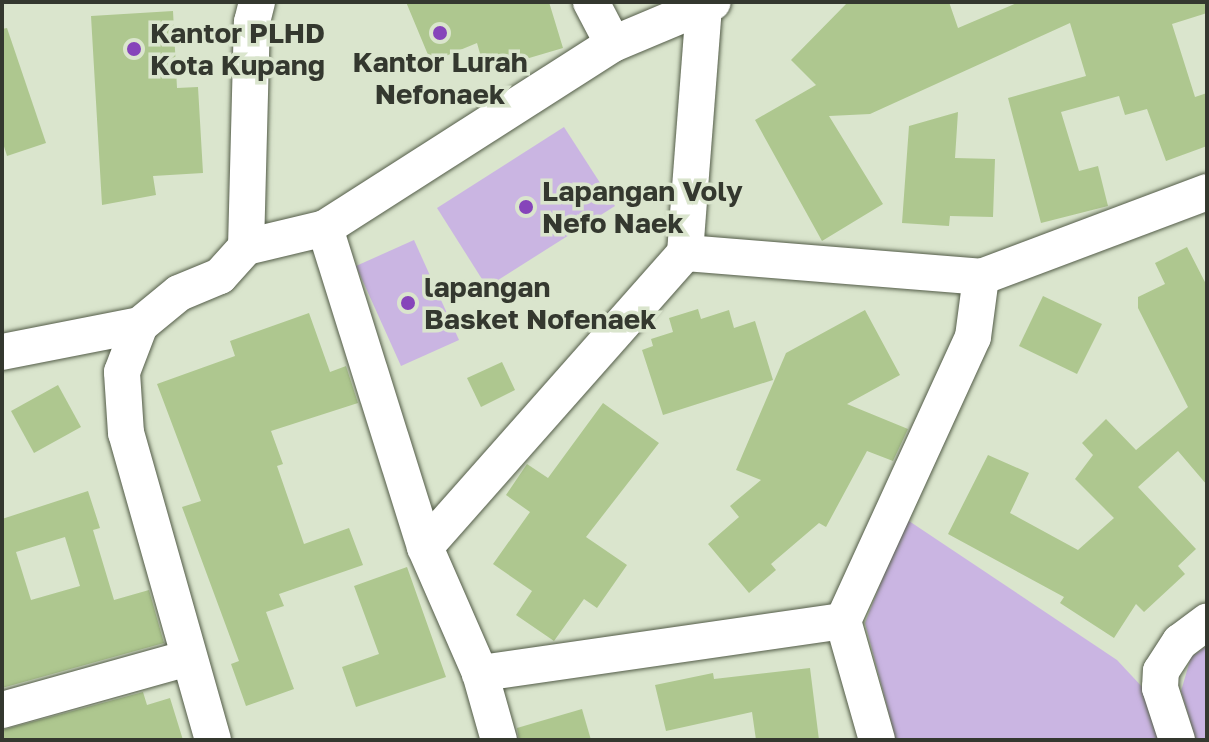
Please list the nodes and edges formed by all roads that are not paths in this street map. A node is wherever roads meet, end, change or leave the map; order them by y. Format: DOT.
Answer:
graph roads {
  1 [pos="257,2"];
  2 [pos="591,2"];
  3 [pos="708,4"];
  4 [pos="613,44"];
  5 [pos="1207,192"];
  6 [pos="325,228"];
  7 [pos="246,247"];
  8 [pos="685,253"];
  9 [pos="981,277"];
  10 [pos="140,325"];
  11 [pos="2,352"];
  12 [pos="425,547"];
  13 [pos="843,621"];
  14 [pos="1207,622"];
  15 [pos="188,658"];
  16 [pos="480,673"];
  17 [pos="2,710"];
  18 [pos="213,740"];
  19 [pos="499,740"];
  20 [pos="877,740"];
  21 [pos="1177,740"];
  1 -- 7 [label="street"];
  2 -- 4 [label="street"];
  3 -- 4 [label="street"];
  3 -- 8 [label="street"];
  4 -- 6 [label="street"];
  5 -- 9 [label="street"];
  6 -- 7 [label="street"];
  6 -- 12 [label="street"];
  7 -- 10 [label="street"];
  8 -- 9 [label="street"];
  8 -- 12 [label="street"];
  9 -- 13 [label="street"];
  10 -- 11 [label="street"];
  10 -- 15 [label="street"];
  12 -- 16 [label="street"];
  13 -- 16 [label="street"];
  13 -- 20 [label="street"];
  14 -- 21 [label="street"];
  15 -- 17 [label="street"];
  15 -- 18 [label="street"];
  16 -- 19 [label="street"];
}
